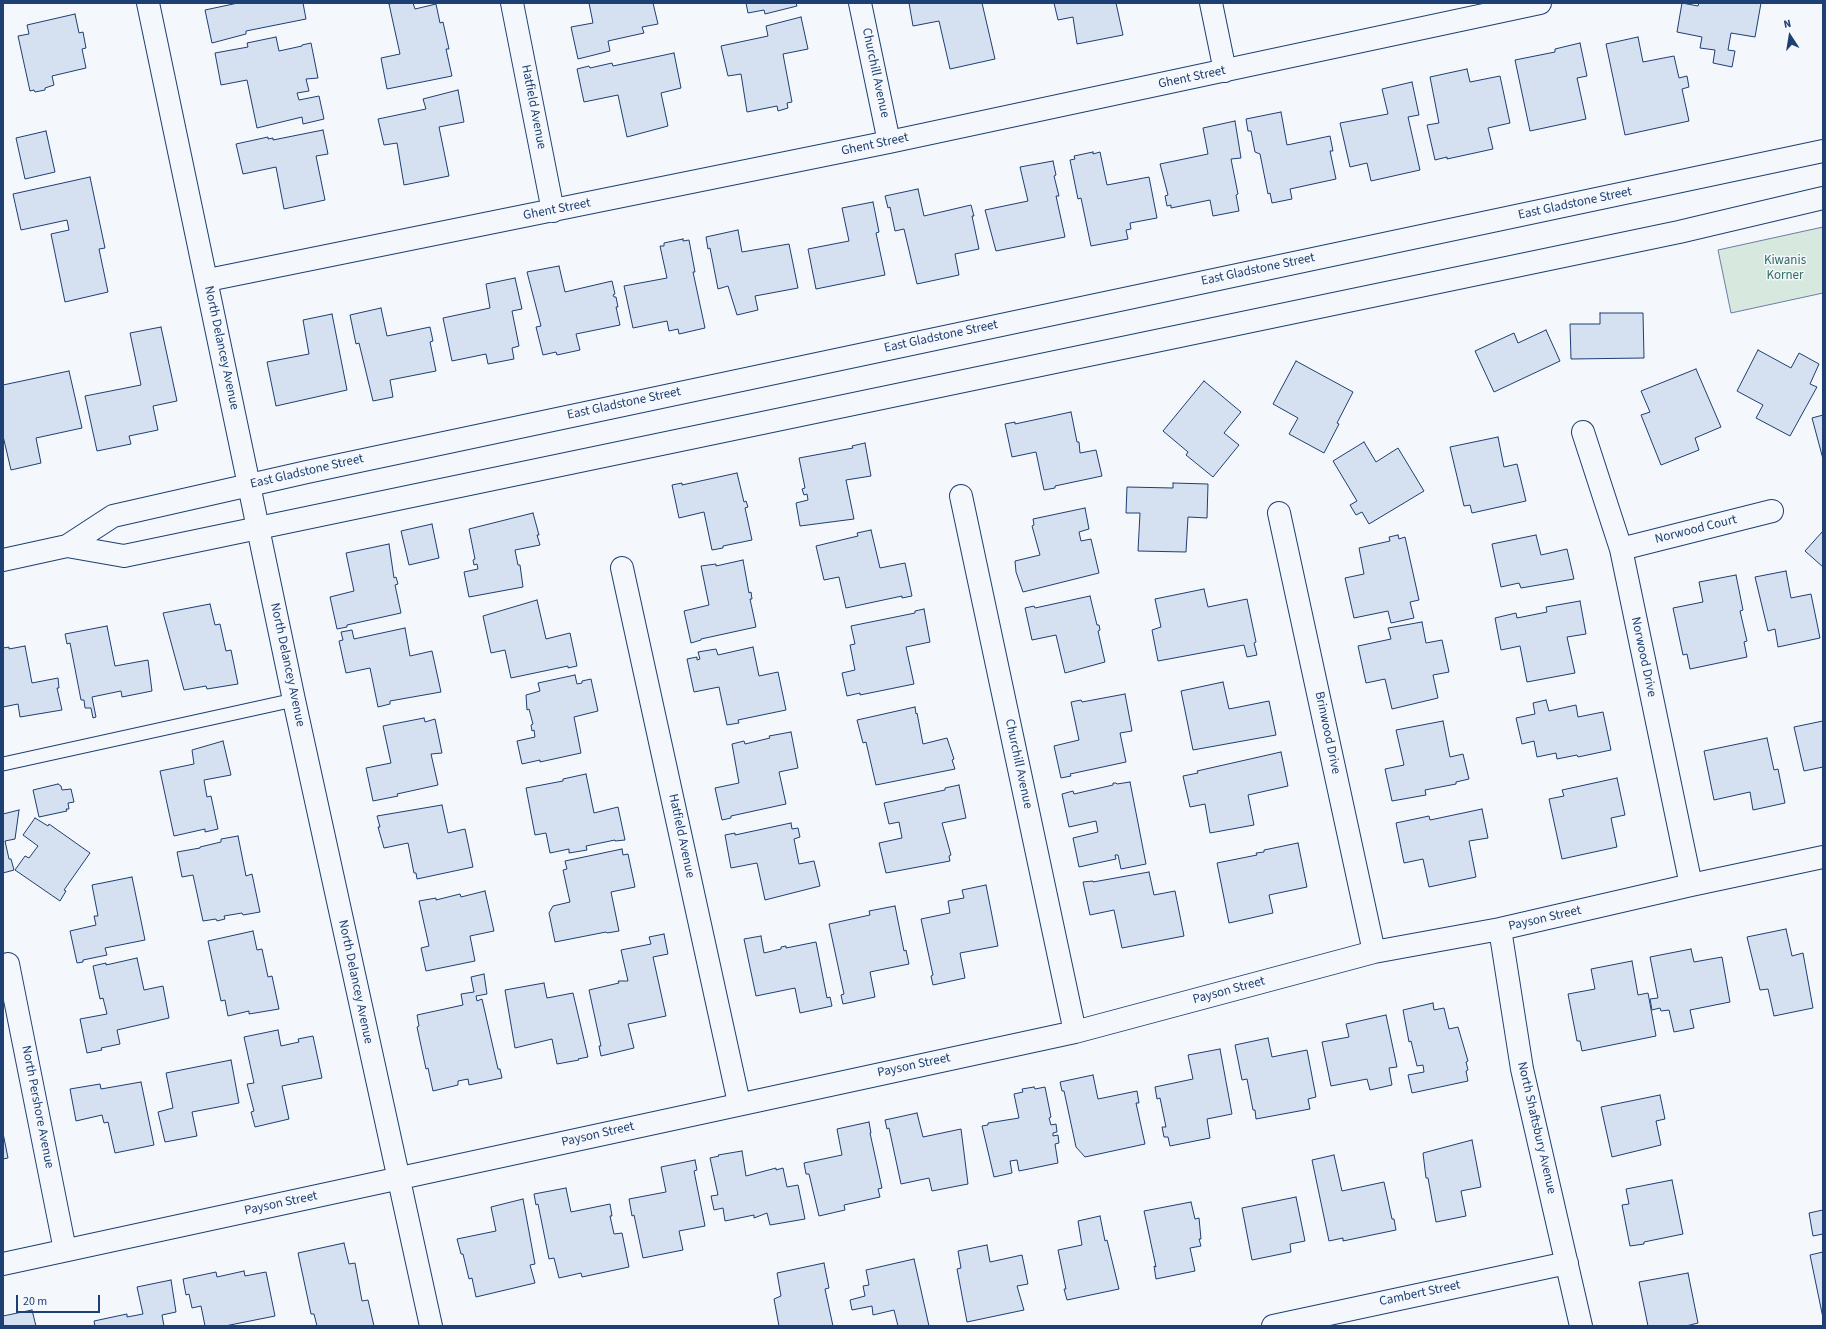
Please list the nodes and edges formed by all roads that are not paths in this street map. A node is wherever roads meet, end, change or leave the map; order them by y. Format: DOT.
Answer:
graph roads {
  1 [pos="148,3"];
  2 [pos="512,3"];
  3 [pos="860,3"];
  4 [pos="1211,3"];
  5 [pos="1540,3"];
  6 [pos="1225,71"];
  7 [pos="889,142"];
  8 [pos="1823,151"];
  9 [pos="1823,198"];
  10 [pos="553,210"];
  11 [pos="208,280"];
  12 [pos="1583,432"];
  13 [pos="250,485"];
  14 [pos="961,496"];
  15 [pos="1772,511"];
  16 [pos="1279,513"];
  17 [pos="258,528"];
  18 [pos="67,546"];
  19 [pos="1621,549"];
  20 [pos="3,560"];
  21 [pos="622,568"];
  22 [pos="294,700"];
  23 [pos="3,764"];
  24 [pos="1823,857"];
  25 [pos="1691,885"];
  26 [pos="1500,930"];
  27 [pos="1374,952"];
  28 [pos="8,964"];
  29 [pos="1075,1032"];
  30 [pos="739,1103"];
  31 [pos="398,1179"];
  32 [pos="65,1250"];
  33 [pos="1567,1263"];
  34 [pos="3,1264"];
  35 [pos="431,1326"];
  36 [pos="1273,1326"];
  37 [pos="1580,1326"];
  1 -- 11 [label="street, North Delancey Avenue"];
  2 -- 10 [label="street, Hatfield Avenue"];
  3 -- 7 [label="street, Churchill Avenue"];
  4 -- 6 [label="street"];
  5 -- 6 [label="street, Ghent Street"];
  6 -- 7 [label="street, Ghent Street"];
  7 -- 10 [label="street, Ghent Street"];
  8 -- 13 [label="street, East Gladstone Street"];
  9 -- 17 [label="street, East Gladstone Street"];
  10 -- 11 [label="street, Ghent Street"];
  11 -- 13 [label="street, North Delancey Avenue"];
  12 -- 19 [label="street, Norwood Drive"];
  13 -- 17 [label="street, North Delancey Avenue"];
  13 -- 18 [label="street, East Gladstone Street"];
  14 -- 29 [label="street, Churchill Avenue"];
  15 -- 19 [label="street, Norwood Court"];
  16 -- 27 [label="street, Brinwood Drive"];
  17 -- 18 [label="street, East Gladstone Street"];
  17 -- 22 [label="street, North Delancey Avenue"];
  18 -- 20 [label="street, East Gladstone Street"];
  19 -- 25 [label="street, Norwood Drive"];
  21 -- 30 [label="street, Hatfield Avenue"];
  22 -- 23 [label="lane"];
  22 -- 31 [label="street, North Delancey Avenue"];
  24 -- 25 [label="street, Payson Street"];
  25 -- 26 [label="street, Payson Street"];
  26 -- 27 [label="street, Payson Street"];
  26 -- 33 [label="street, North Shaftsbury Avenue"];
  27 -- 29 [label="street, Payson Street"];
  28 -- 32 [label="street, North Pershore Avenue"];
  29 -- 30 [label="street, Payson Street"];
  30 -- 31 [label="street, Payson Street"];
  31 -- 32 [label="street, Payson Street"];
  31 -- 35 [label="street, North Delancey Avenue"];
  32 -- 34 [label="street, Payson Street"];
  33 -- 36 [label="street, Cambert Street"];
  33 -- 37 [label="street, North Shaftsbury Avenue"];
}
